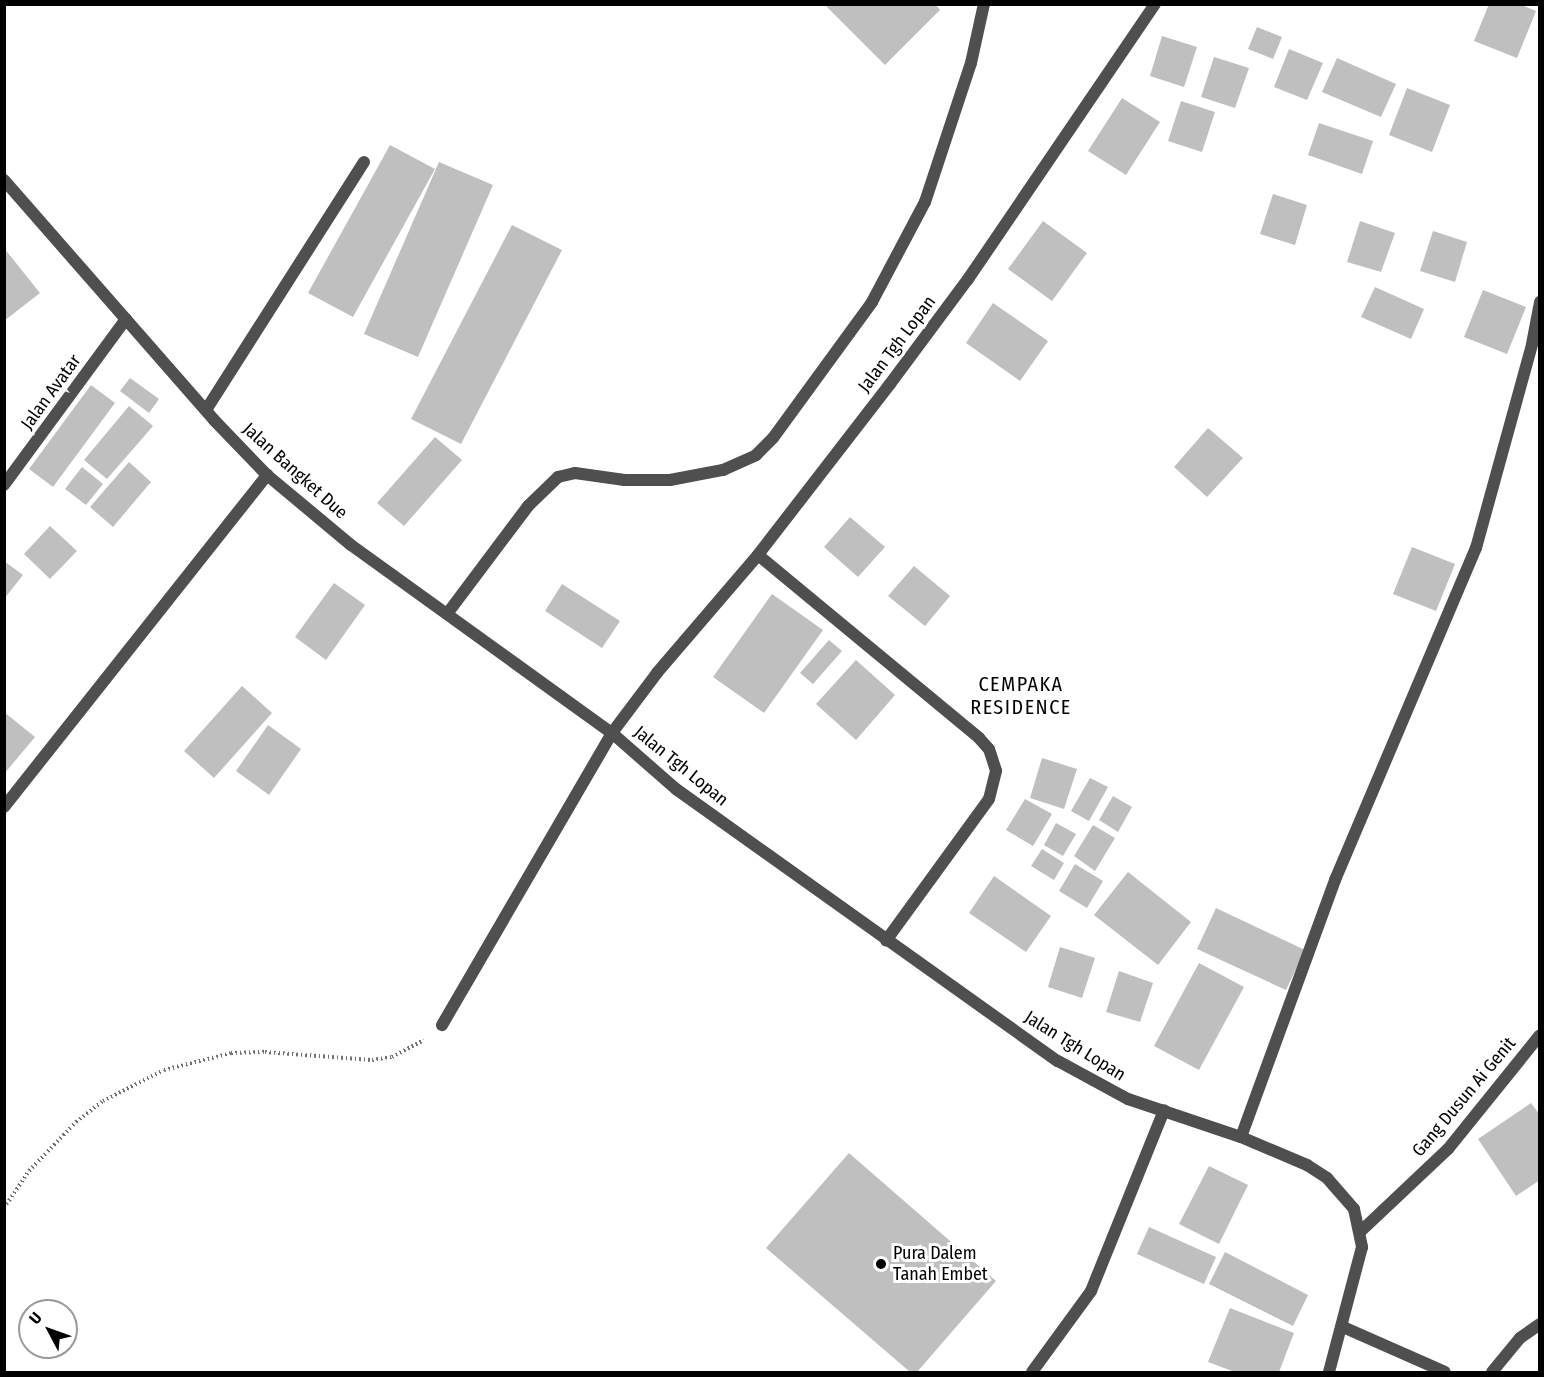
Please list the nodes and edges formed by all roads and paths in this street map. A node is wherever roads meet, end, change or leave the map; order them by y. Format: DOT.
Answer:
graph roads {
  1 [pos="984,4"];
  2 [pos="1155,4"];
  3 [pos="364,162"];
  4 [pos="4,180"];
  5 [pos="1539,302"];
  6 [pos="126,319"];
  7 [pos="206,410"];
  8 [pos="267,475"];
  9 [pos="4,485"];
  10 [pos="758,555"];
  11 [pos="447,614"];
  12 [pos="612,733"];
  13 [pos="4,807"];
  14 [pos="886,941"];
  15 [pos="442,1025"];
  16 [pos="1539,1035"];
  17 [pos="1534,1052"];
  18 [pos="1164,1110"];
  19 [pos="1240,1137"];
  20 [pos="4,1208"];
  21 [pos="1361,1231"];
  22 [pos="1539,1324"];
  23 [pos="1343,1327"];
  24 [pos="1032,1372"];
  25 [pos="1329,1372"];
  26 [pos="1445,1372"];
  27 [pos="1492,1372"];
  1 -- 11 [label="street"];
  2 -- 10 [label="street, Jalan Tgh Lopan"];
  3 -- 7 [label="street"];
  4 -- 6 [label="street, Jalan Bangket Due"];
  5 -- 19 [label="street"];
  6 -- 7 [label="street, Jalan Bangket Due"];
  6 -- 9 [label="street, Jalan Avatar"];
  7 -- 8 [label="street, Jalan Bangket Due"];
  8 -- 11 [label="street, Jalan Bangket Due"];
  8 -- 13 [label="street"];
  10 -- 12 [label="street, Jalan Tgh Lopan"];
  10 -- 14 [label="street"];
  11 -- 12 [label="street, Jalan Bangket Due"];
  12 -- 14 [label="street, Jalan Tgh Lopan"];
  12 -- 15 [label="street"];
  14 -- 18 [label="street, Jalan Tgh Lopan"];
  15 -- 20 [label="path"];
  16 -- 17 [label="street, Gang Dusun Ai Genit"];
  17 -- 21 [label="street, Gang Dusun Ai Genit"];
  18 -- 19 [label="street, Jalan Tgh Lopan"];
  18 -- 24 [label="street"];
  19 -- 21 [label="street, Jalan Tgh Lopan"];
  21 -- 23 [label="street, Jalan Tgh Lopan"];
  22 -- 27 [label="street"];
  23 -- 25 [label="street, Jalan Tgh Lopan"];
  23 -- 26 [label="street"];
}
